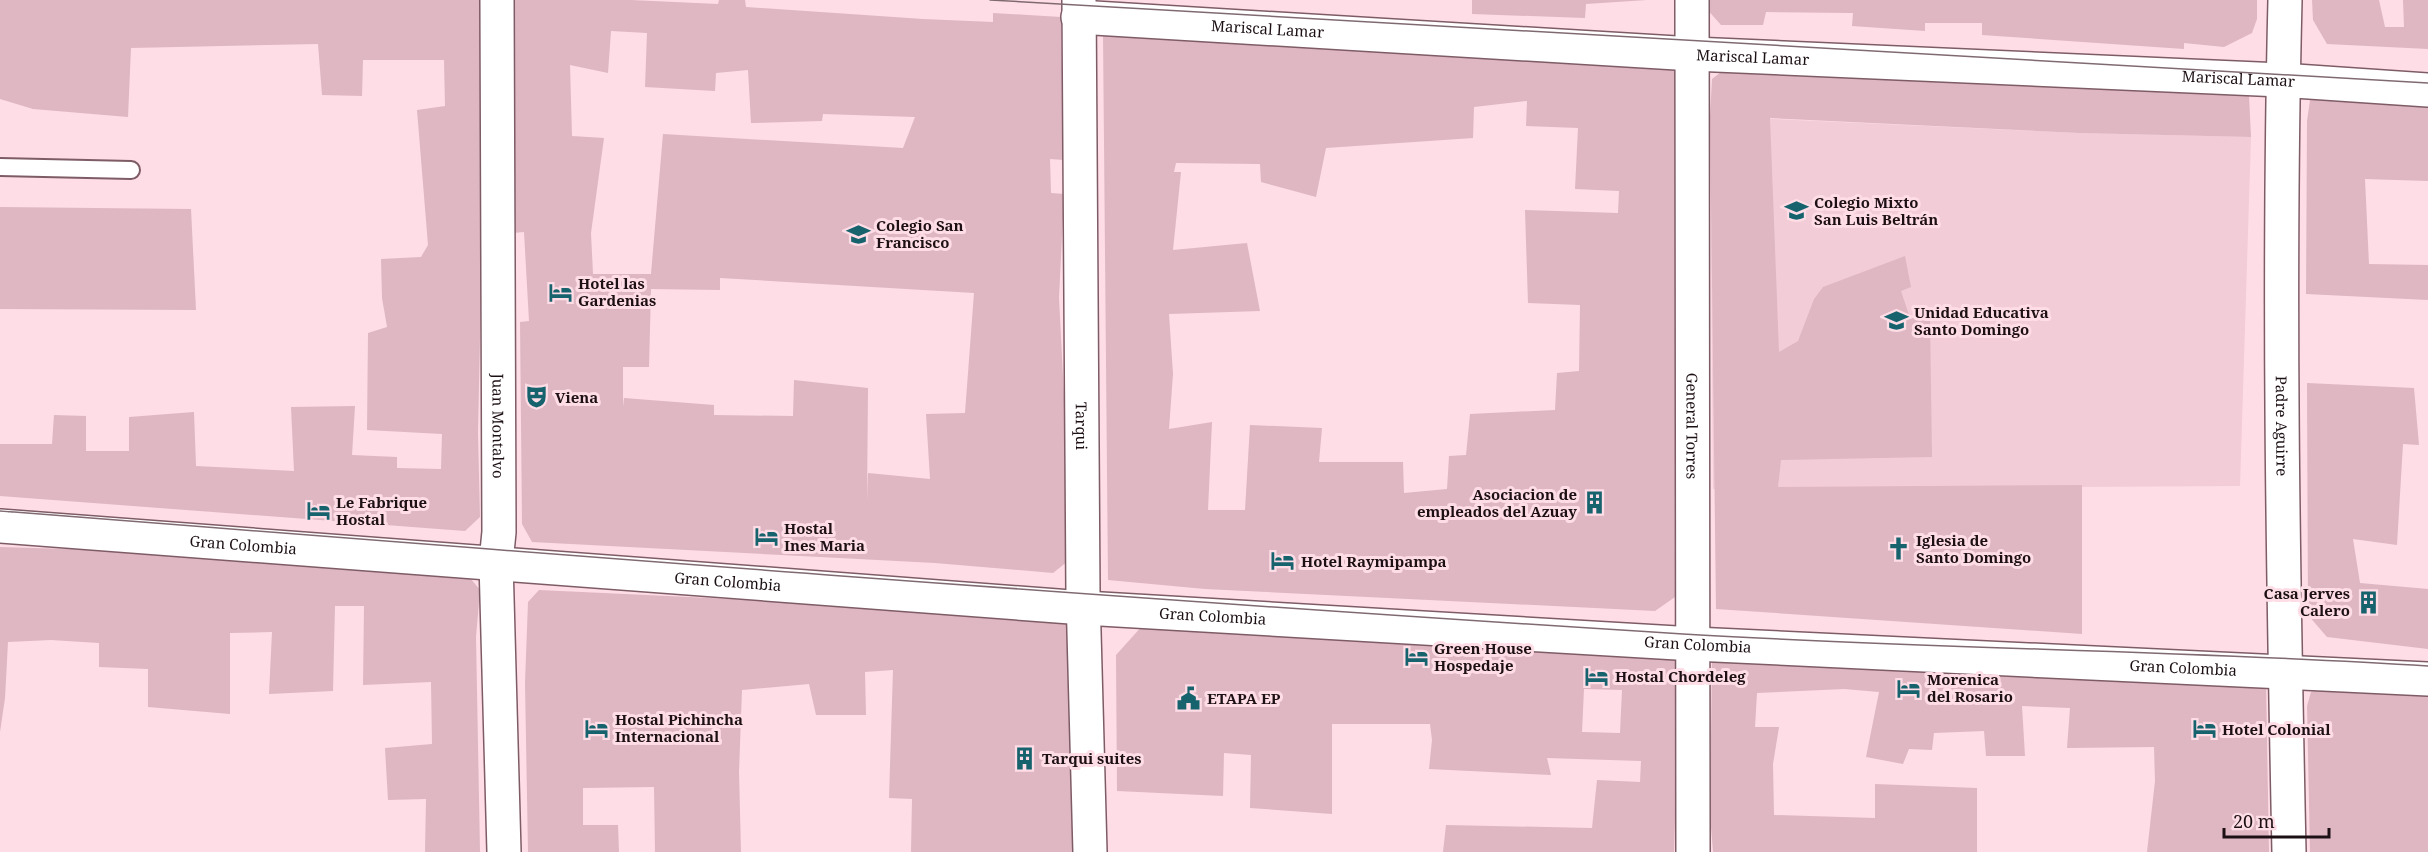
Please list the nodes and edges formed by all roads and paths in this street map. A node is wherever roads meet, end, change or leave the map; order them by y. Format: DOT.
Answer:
graph roads {
  1 [pos="497,0"];
  2 [pos="1692,0"];
  3 [pos="2285,0"];
  4 [pos="1079,8"];
  5 [pos="1693,54"];
  6 [pos="2281,80"];
  7 [pos="2428,90"];
  8 [pos="0,167"];
  9 [pos="131,171"];
  10 [pos="0,526"];
  11 [pos="496,562"];
  12 [pos="1084,608"];
  13 [pos="1694,644"];
  14 [pos="2285,670"];
  15 [pos="2428,679"];
  16 [pos="504,852"];
  17 [pos="1090,852"];
  18 [pos="1693,852"];
  19 [pos="2289,852"];
  1 -- 11 [label="street, Juan Montalvo"];
  2 -- 5 [label="street, General Torres"];
  3 -- 6 [label="street, Padre Aguirre"];
  4 -- 5 [label="street, Mariscal Lamar"];
  4 -- 12 [label="street, Tarqui"];
  5 -- 6 [label="street, Mariscal Lamar"];
  5 -- 13 [label="street, General Torres"];
  6 -- 7 [label="street, Mariscal Lamar"];
  6 -- 14 [label="street, Padre Aguirre"];
  8 -- 9 [label="lane"];
  10 -- 11 [label="street, Gran Colombia"];
  11 -- 12 [label="street, Gran Colombia"];
  11 -- 16 [label="street, Juan Montalvo"];
  12 -- 13 [label="street, Gran Colombia"];
  12 -- 17 [label="street, Tarqui"];
  13 -- 14 [label="street, Gran Colombia"];
  13 -- 18 [label="street, General Torres"];
  14 -- 15 [label="street, Gran Colombia"];
  14 -- 19 [label="street, Padre Aguirre"];
}
